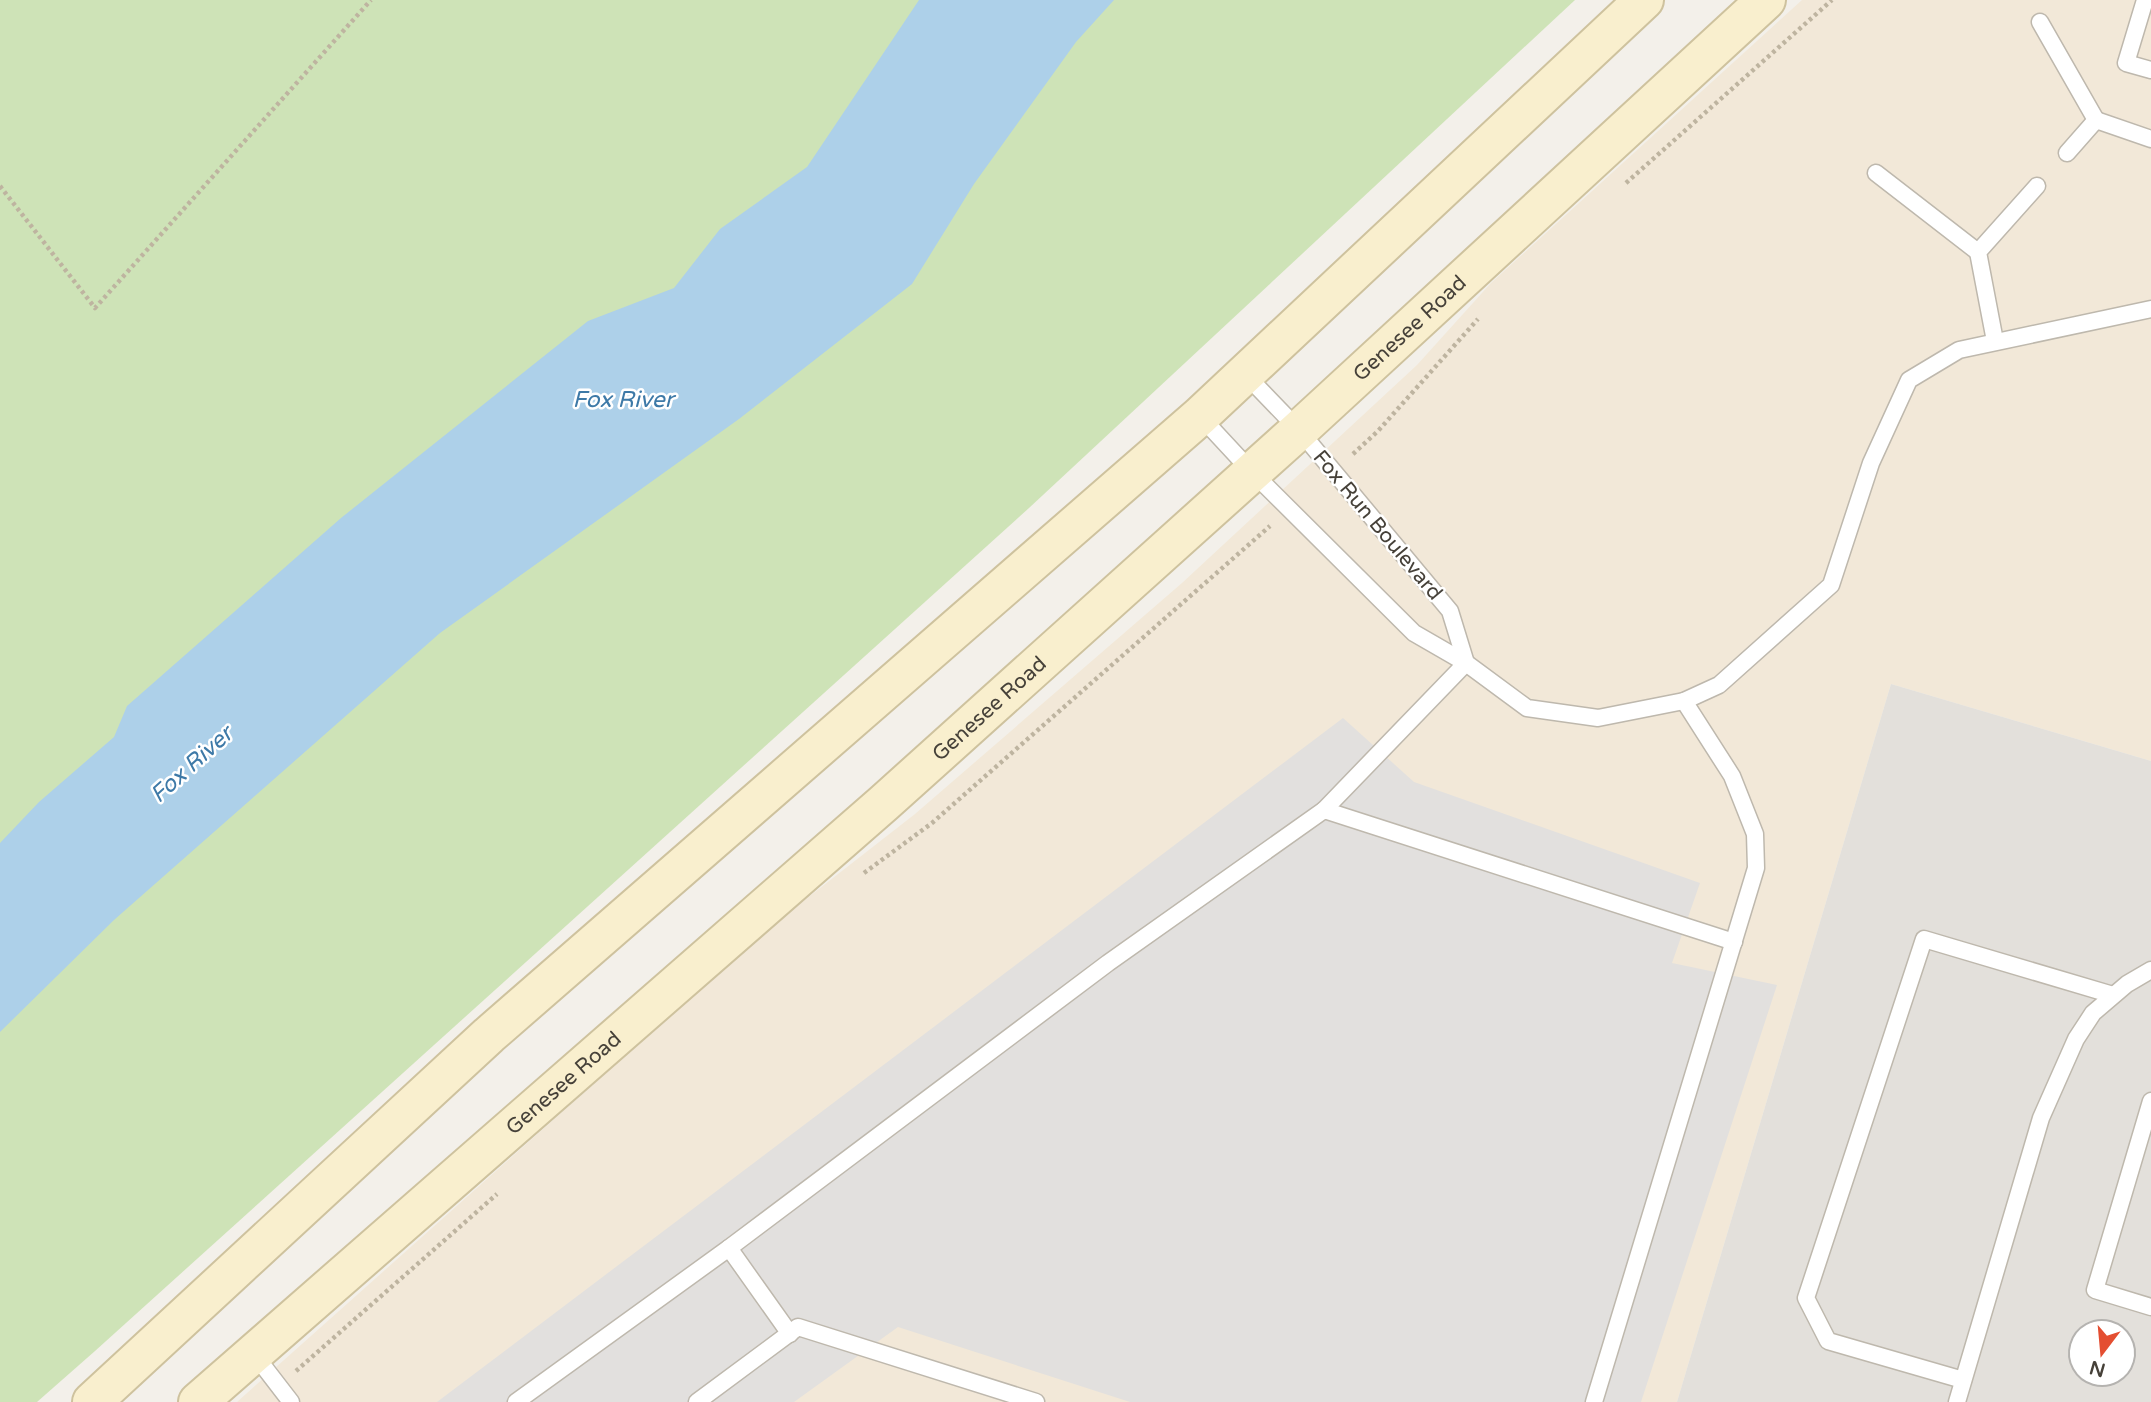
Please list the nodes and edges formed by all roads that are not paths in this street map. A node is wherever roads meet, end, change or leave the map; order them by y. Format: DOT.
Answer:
graph roads {
  1 [pos="1644,0"];
  2 [pos="1735,0"];
  3 [pos="1766,0"];
  4 [pos="2145,0"];
  5 [pos="2040,22"];
  6 [pos="1712,46"];
  7 [pos="2151,70"];
  8 [pos="2096,120"];
  9 [pos="2151,139"];
  10 [pos="2067,153"];
  11 [pos="1876,173"];
  12 [pos="2037,186"];
  13 [pos="1978,252"];
  14 [pos="2151,309"];
  15 [pos="1995,341"];
  16 [pos="1245,374"];
  17 [pos="1200,416"];
  18 [pos="1299,430"];
  19 [pos="1252,472"];
  20 [pos="1466,663"];
  21 [pos="1684,701"];
  22 [pos="1324,810"];
  23 [pos="1734,942"];
  24 [pos="2151,970"];
  25 [pos="2113,996"];
  26 [pos="2151,1101"];
  27 [pos="729,1248"];
  28 [pos="2151,1307"];
  29 [pos="790,1334"];
  30 [pos="254,1354"];
  31 [pos="1963,1380"];
  32 [pos="92,1402"];
  33 [pos="198,1402"];
  34 [pos="291,1402"];
  35 [pos="516,1402"];
  36 [pos="697,1402"];
  37 [pos="1035,1402"];
  38 [pos="1594,1402"];
  39 [pos="1957,1402"];
  1 -- 16 [label="main road"];
  2 -- 6 [label="main road"];
  3 -- 6 [label="main road, Genesee Road"];
  4 -- 7 [label="lane"];
  5 -- 8 [label="lane"];
  6 -- 18 [label="main road, Genesee Road"];
  8 -- 9 [label="lane"];
  8 -- 10 [label="lane"];
  11 -- 13 [label="lane"];
  12 -- 13 [label="lane"];
  13 -- 15 [label="lane"];
  14 -- 15 [label="lane, Fox Run Boulevard"];
  15 -- 21 [label="lane, Fox Run Boulevard"];
  16 -- 17 [label="main road"];
  16 -- 18 [label="lane, Fox Run Boulevard"];
  17 -- 19 [label="lane, Fox Run Boulevard"];
  17 -- 32 [label="main road"];
  18 -- 19 [label="main road, Genesee Road"];
  18 -- 20 [label="lane, Fox Run Boulevard"];
  19 -- 20 [label="lane, Fox Run Boulevard"];
  19 -- 30 [label="main road, Genesee Road"];
  20 -- 21 [label="lane, Fox Run Boulevard"];
  20 -- 22 [label="lane"];
  21 -- 23 [label="lane"];
  22 -- 23 [label="lane"];
  22 -- 27 [label="lane"];
  23 -- 38 [label="lane"];
  24 -- 25 [label="lane"];
  25 -- 31 [label="lane"];
  25 -- 31 [label="lane"];
  26 -- 28 [label="lane"];
  27 -- 29 [label="lane"];
  27 -- 35 [label="lane"];
  29 -- 36 [label="lane"];
  29 -- 37 [label="lane"];
  30 -- 33 [label="main road, Genesee Road"];
  30 -- 34 [label="lane"];
  31 -- 39 [label="lane"];
}
